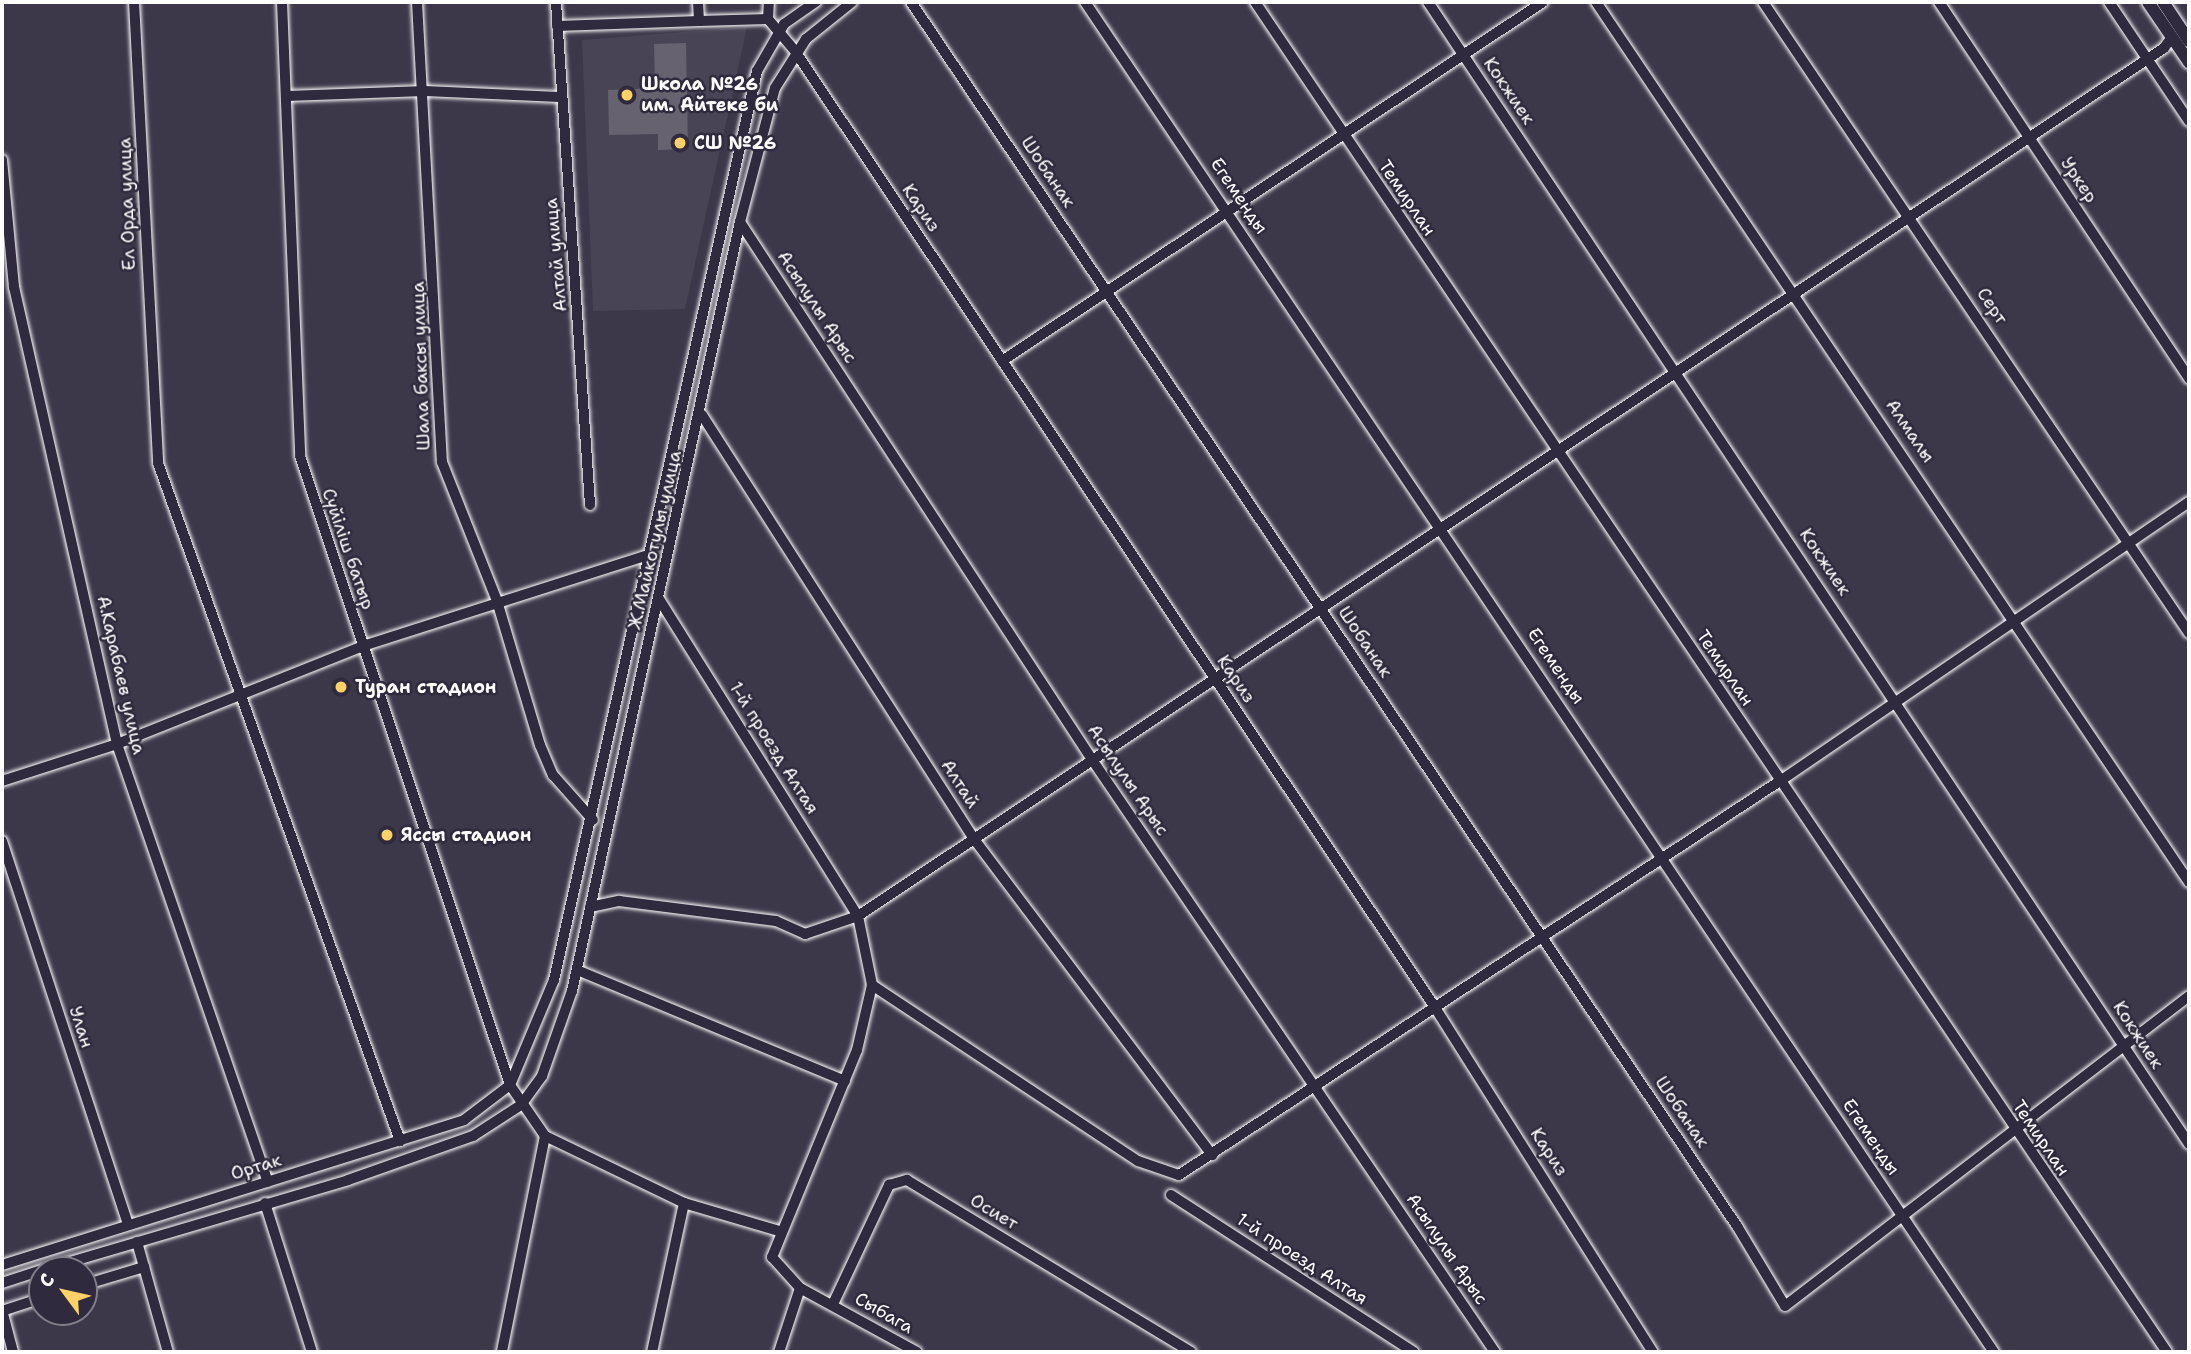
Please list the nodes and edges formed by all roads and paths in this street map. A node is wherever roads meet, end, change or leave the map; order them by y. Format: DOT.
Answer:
graph roads {
  1 [pos="134,2"];
  2 [pos="282,2"];
  3 [pos="417,2"];
  4 [pos="556,2"];
  5 [pos="698,2"];
  6 [pos="769,2"];
  7 [pos="816,2"];
  8 [pos="852,2"];
  9 [pos="911,2"];
  10 [pos="1085,2"];
  11 [pos="1255,2"];
  12 [pos="1428,2"];
  13 [pos="1543,2"];
  14 [pos="1597,2"];
  15 [pos="1763,2"];
  16 [pos="1939,2"];
  17 [pos="2109,2"];
  18 [pos="2148,2"];
  19 [pos="2162,2"];
  20 [pos="768,19"];
  21 [pos="699,21"];
  22 [pos="557,26"];
  23 [pos="780,31"];
  24 [pos="2172,37"];
  25 [pos="2189,41"];
  26 [pos="795,51"];
  27 [pos="1463,55"];
  28 [pos="2148,59"];
  29 [pos="2189,62"];
  30 [pos="425,91"];
  31 [pos="287,96"];
  32 [pos="559,97"];
  33 [pos="2189,121"];
  34 [pos="1342,134"];
  35 [pos="2029,138"];
  36 [pos="2,160"];
  37 [pos="1228,209"];
  38 [pos="1910,217"];
  39 [pos="740,222"];
  40 [pos="1107,290"];
  41 [pos="1796,293"];
  42 [pos="1002,361"];
  43 [pos="1677,373"];
  44 [pos="2189,377"];
  45 [pos="702,415"];
  46 [pos="1559,452"];
  47 [pos="2189,502"];
  48 [pos="590,505"];
  49 [pos="1443,529"];
  50 [pos="2129,543"];
  51 [pos="649,555"];
  52 [pos="659,599"];
  53 [pos="497,601"];
  54 [pos="1322,609"];
  55 [pos="2015,621"];
  56 [pos="2189,633"];
  57 [pos="363,646"];
  58 [pos="624,680"];
  59 [pos="1215,680"];
  60 [pos="641,683"];
  61 [pos="235,693"];
  62 [pos="1897,701"];
  63 [pos="117,744"];
  64 [pos="1093,761"];
  65 [pos="2,781"];
  66 [pos="1780,782"];
  67 [pos="593,820"];
  68 [pos="974,839"];
  69 [pos="2,841"];
  70 [pos="1663,857"];
  71 [pos="2189,882"];
  72 [pos="590,906"];
  73 [pos="858,916"];
  74 [pos="1542,936"];
  75 [pos="577,970"];
  76 [pos="872,985"];
  77 [pos="2189,996"];
  78 [pos="1434,1006"];
  79 [pos="2124,1045"];
  80 [pos="845,1081"];
  81 [pos="510,1085"];
  82 [pos="1315,1087"];
  83 [pos="521,1105"];
  84 [pos="2014,1129"];
  85 [pos="545,1136"];
  86 [pos="400,1141"];
  87 [pos="2189,1144"];
  88 [pos="1212,1155"];
  89 [pos="268,1182"];
  90 [pos="1171,1195"];
  91 [pos="265,1203"];
  92 [pos="684,1203"];
  93 [pos="1902,1214"];
  94 [pos="128,1225"];
  95 [pos="779,1231"];
  96 [pos="137,1242"];
  97 [pos="90,1256"];
  98 [pos="2,1265"];
  99 [pos="144,1267"];
  100 [pos="28,1275"];
  101 [pos="98,1281"];
  102 [pos="2,1283"];
  103 [pos="800,1288"];
  104 [pos="28,1303"];
  105 [pos="833,1304"];
  106 [pos="2,1311"];
  107 [pos="13,1352"];
  108 [pos="167,1352"];
  109 [pos="312,1352"];
  110 [pos="502,1352"];
  111 [pos="652,1352"];
  112 [pos="779,1352"];
  113 [pos="918,1352"];
  114 [pos="1191,1352"];
  115 [pos="1414,1352"];
  116 [pos="1495,1352"];
  117 [pos="1653,1352"];
  118 [pos="1994,1352"];
  119 [pos="2168,1352"];
  1 -- 61 [label="street, Ел Орда улица"];
  2 -- 31 [label="street, Сүйіліш батыр"];
  3 -- 30 [label="street, Шала баксы улица"];
  4 -- 22 [label="street, Алтай улица"];
  5 -- 21 [label="street"];
  6 -- 20 [label="street"];
  7 -- 23 [label="street, Ж.Майкотулы улица"];
  8 -- 26 [label="street, Ж.Майкотулы улица"];
  9 -- 40 [label="street, Шобанак"];
  10 -- 37 [label="street, Егеменды"];
  11 -- 34 [label="street, Темирлан"];
  12 -- 27 [label="street, Кокжиек"];
  13 -- 27 [label="street"];
  14 -- 41 [label="street, Алмалы"];
  15 -- 38 [label="street, Серт"];
  16 -- 35 [label="street, Уркер"];
  17 -- 28 [label="street"];
  18 -- 24 [label="main road"];
  19 -- 25 [label="main road"];
  20 -- 21 [label="street"];
  20 -- 23 [label="street, Кариз"];
  21 -- 22 [label="street"];
  22 -- 32 [label="street, Алтай улица"];
  23 -- 26 [label="street, Кариз"];
  23 -- 51 [label="street, Ж.Майкотулы улица"];
  24 -- 28 [label="street"];
  24 -- 29 [label="main road"];
  26 -- 39 [label="street, Ж.Майкотулы улица"];
  26 -- 42 [label="street, Кариз"];
  27 -- 34 [label="street"];
  27 -- 43 [label="street, Кокжиек"];
  28 -- 33 [label="street"];
  28 -- 35 [label="street"];
  30 -- 31 [label="street"];
  30 -- 32 [label="street"];
  30 -- 53 [label="street, Шала баксы улица"];
  31 -- 57 [label="street, Сүйіліш батыр"];
  32 -- 48 [label="street, Алтай улица"];
  34 -- 37 [label="street"];
  34 -- 46 [label="street, Темирлан"];
  35 -- 38 [label="street"];
  35 -- 44 [label="street, Уркер"];
  36 -- 63 [label="street, А.Карабаев улица"];
  37 -- 40 [label="street"];
  37 -- 49 [label="street, Егеменды"];
  38 -- 41 [label="street"];
  38 -- 50 [label="street, Серт"];
  39 -- 45 [label="street, Ж.Майкотулы улица"];
  39 -- 64 [label="street, Асылулы Арыс"];
  40 -- 42 [label="street"];
  40 -- 54 [label="street, Шобанак"];
  41 -- 43 [label="street"];
  41 -- 55 [label="street, Алмалы"];
  42 -- 59 [label="street, Кариз"];
  43 -- 46 [label="street"];
  43 -- 62 [label="street, Кокжиек"];
  45 -- 52 [label="street, Ж.Майкотулы улица"];
  45 -- 68 [label="street, Алтай"];
  46 -- 49 [label="street"];
  46 -- 66 [label="street, Темирлан"];
  47 -- 50 [label="street"];
  49 -- 54 [label="street"];
  49 -- 70 [label="street, Егеменды"];
  50 -- 55 [label="street"];
  50 -- 56 [label="street, Серт"];
  51 -- 53 [label="street"];
  51 -- 58 [label="street, Ж.Майкотулы улица"];
  52 -- 60 [label="street, Ж.Майкотулы улица"];
  52 -- 73 [label="street, 1-й проезд Алтая"];
  53 -- 57 [label="street"];
  53 -- 67 [label="street, Шала баксы улица"];
  54 -- 59 [label="street"];
  54 -- 74 [label="street, Шобанак"];
  55 -- 62 [label="street"];
  55 -- 71 [label="street, Алмалы"];
  57 -- 61 [label="street"];
  57 -- 81 [label="street, Сүйіліш батыр"];
  58 -- 60 [label="street"];
  58 -- 67 [label="street, Ж.Майкотулы улица"];
  59 -- 64 [label="street"];
  59 -- 78 [label="street, Кариз"];
  60 -- 72 [label="street, Ж.Майкотулы улица"];
  61 -- 63 [label="street"];
  61 -- 86 [label="street, Ел Орда улица"];
  62 -- 66 [label="street"];
  62 -- 79 [label="street, Кокжиек"];
  63 -- 65 [label="street"];
  63 -- 89 [label="street, А.Карабаев улица"];
  64 -- 68 [label="street"];
  64 -- 82 [label="street, Асылулы Арыс"];
  66 -- 70 [label="street"];
  66 -- 84 [label="street, Темирлан"];
  67 -- 81 [label="street, Ж.Майкотулы улица"];
  68 -- 73 [label="street"];
  68 -- 88 [label="street, Алтай"];
  69 -- 94 [label="street, Улан"];
  70 -- 74 [label="street"];
  70 -- 93 [label="street, Егеменды"];
  72 -- 73 [label="street"];
  72 -- 75 [label="street, Ж.Майкотулы улица"];
  73 -- 76 [label="street"];
  74 -- 78 [label="street"];
  74 -- 93 [label="street, Шобанак"];
  75 -- 80 [label="street"];
  75 -- 83 [label="street, Ж.Майкотулы улица"];
  76 -- 80 [label="street"];
  76 -- 88 [label="street"];
  77 -- 79 [label="street"];
  78 -- 82 [label="street"];
  78 -- 117 [label="street, Кариз"];
  79 -- 84 [label="street"];
  79 -- 87 [label="street, Кокжиек"];
  80 -- 95 [label="street"];
  81 -- 83 [label="street, Сүйіліш батыр"];
  81 -- 86 [label="street, Ортак"];
  82 -- 88 [label="street"];
  82 -- 116 [label="street, Асылулы Арыс"];
  83 -- 85 [label="street, Сүйіліш батыр"];
  83 -- 91 [label="street"];
  84 -- 93 [label="street"];
  84 -- 119 [label="street, Темирлан"];
  85 -- 92 [label="street"];
  85 -- 110 [label="street"];
  86 -- 89 [label="street, Ортак"];
  89 -- 94 [label="street, Ортак"];
  90 -- 115 [label="street, 1-й проезд Алтая"];
  91 -- 96 [label="street"];
  91 -- 109 [label="street"];
  92 -- 95 [label="street"];
  92 -- 111 [label="street"];
  93 -- 118 [label="street, Егеменды"];
  94 -- 98 [label="street, Ортак"];
  95 -- 103 [label="street"];
  96 -- 97 [label="street"];
  96 -- 99 [label="street"];
  99 -- 101 [label="street"];
  99 -- 108 [label="street"];
  100 -- 102 [label="street"];
  103 -- 105 [label="street, Сыбага"];
  103 -- 112 [label="street"];
  104 -- 106 [label="street"];
  105 -- 113 [label="street, Сыбага"];
  105 -- 114 [label="street, Осиет"];
  106 -- 107 [label="street"];
}
